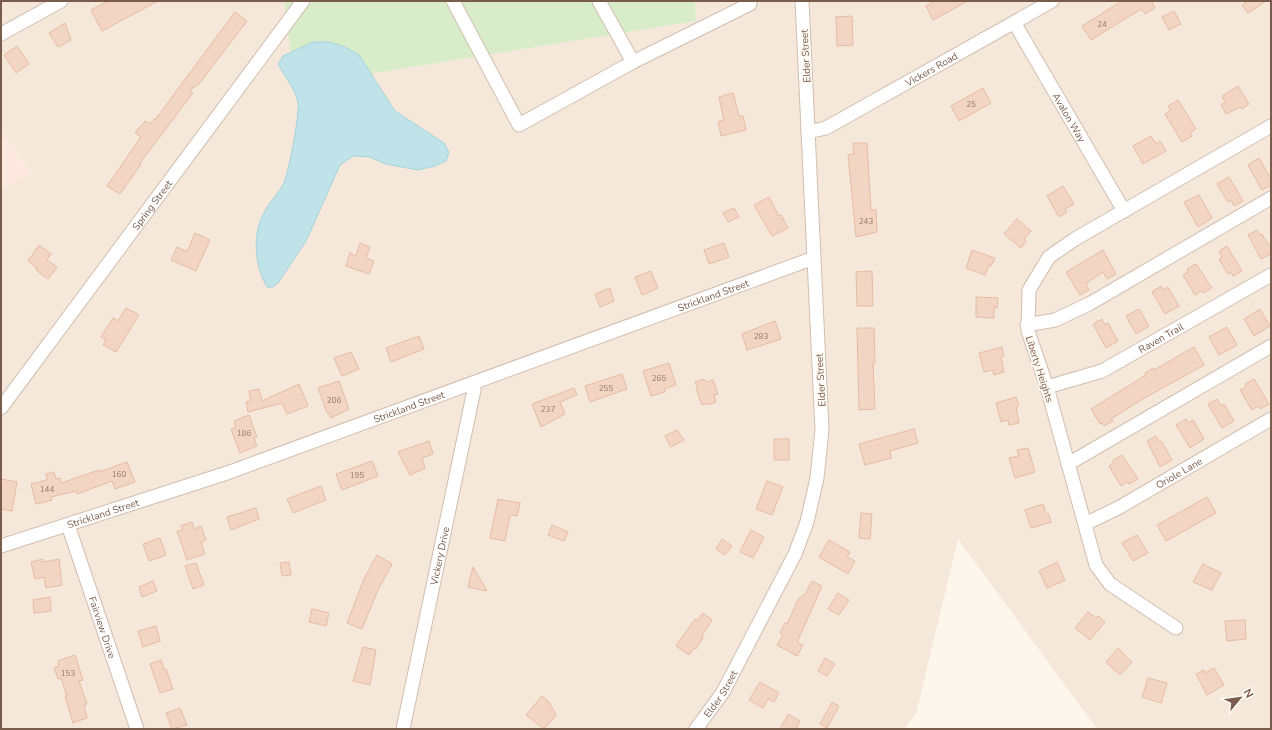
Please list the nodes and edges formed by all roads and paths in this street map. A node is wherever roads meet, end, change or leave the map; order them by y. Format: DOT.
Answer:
graph roads {
  1 [pos="61,1"];
  2 [pos="303,1"];
  3 [pos="453,1"];
  4 [pos="599,1"];
  5 [pos="748,1"];
  6 [pos="802,1"];
  7 [pos="1052,1"];
  8 [pos="1015,24"];
  9 [pos="1,34"];
  10 [pos="633,62"];
  11 [pos="1271,126"];
  12 [pos="808,132"];
  13 [pos="1271,198"];
  14 [pos="1124,211"];
  15 [pos="814,258"];
  16 [pos="1271,275"];
  17 [pos="1028,324"];
  18 [pos="1271,346"];
  19 [pos="473,383"];
  20 [pos="1046,387"];
  21 [pos="1,408"];
  22 [pos="1271,419"];
  23 [pos="1068,464"];
  24 [pos="1085,524"];
  25 [pos="68,525"];
  26 [pos="1,546"];
  27 [pos="1176,628"];
  28 [pos="137,729"];
  29 [pos="403,729"];
  30 [pos="696,729"];
  1 -- 9 [label="street"];
  2 -- 21 [label="street, Spring Street"];
  3 -- 10 [label="street"];
  4 -- 10 [label="street"];
  5 -- 10 [label="street"];
  6 -- 12 [label="street, Elder Street"];
  7 -- 8 [label="street, Vickers Road"];
  8 -- 12 [label="street, Vickers Road"];
  8 -- 14 [label="street, Avalon Way"];
  11 -- 14 [label="street, Liberty Heights"];
  12 -- 15 [label="street, Elder Street"];
  13 -- 17 [label="street"];
  14 -- 17 [label="street, Liberty Heights"];
  15 -- 19 [label="street, Strickland Street"];
  15 -- 30 [label="street, Elder Street"];
  16 -- 20 [label="street, Raven Trail"];
  17 -- 20 [label="street, Liberty Heights"];
  18 -- 23 [label="street"];
  19 -- 25 [label="street, Strickland Street"];
  19 -- 29 [label="street, Vickery Drive"];
  20 -- 23 [label="street, Liberty Heights"];
  22 -- 24 [label="street, Oriole Lane"];
  23 -- 24 [label="street, Liberty Heights"];
  24 -- 27 [label="street, Liberty Heights"];
  25 -- 26 [label="street, Strickland Street"];
  25 -- 28 [label="street, Fairview Drive"];
}
